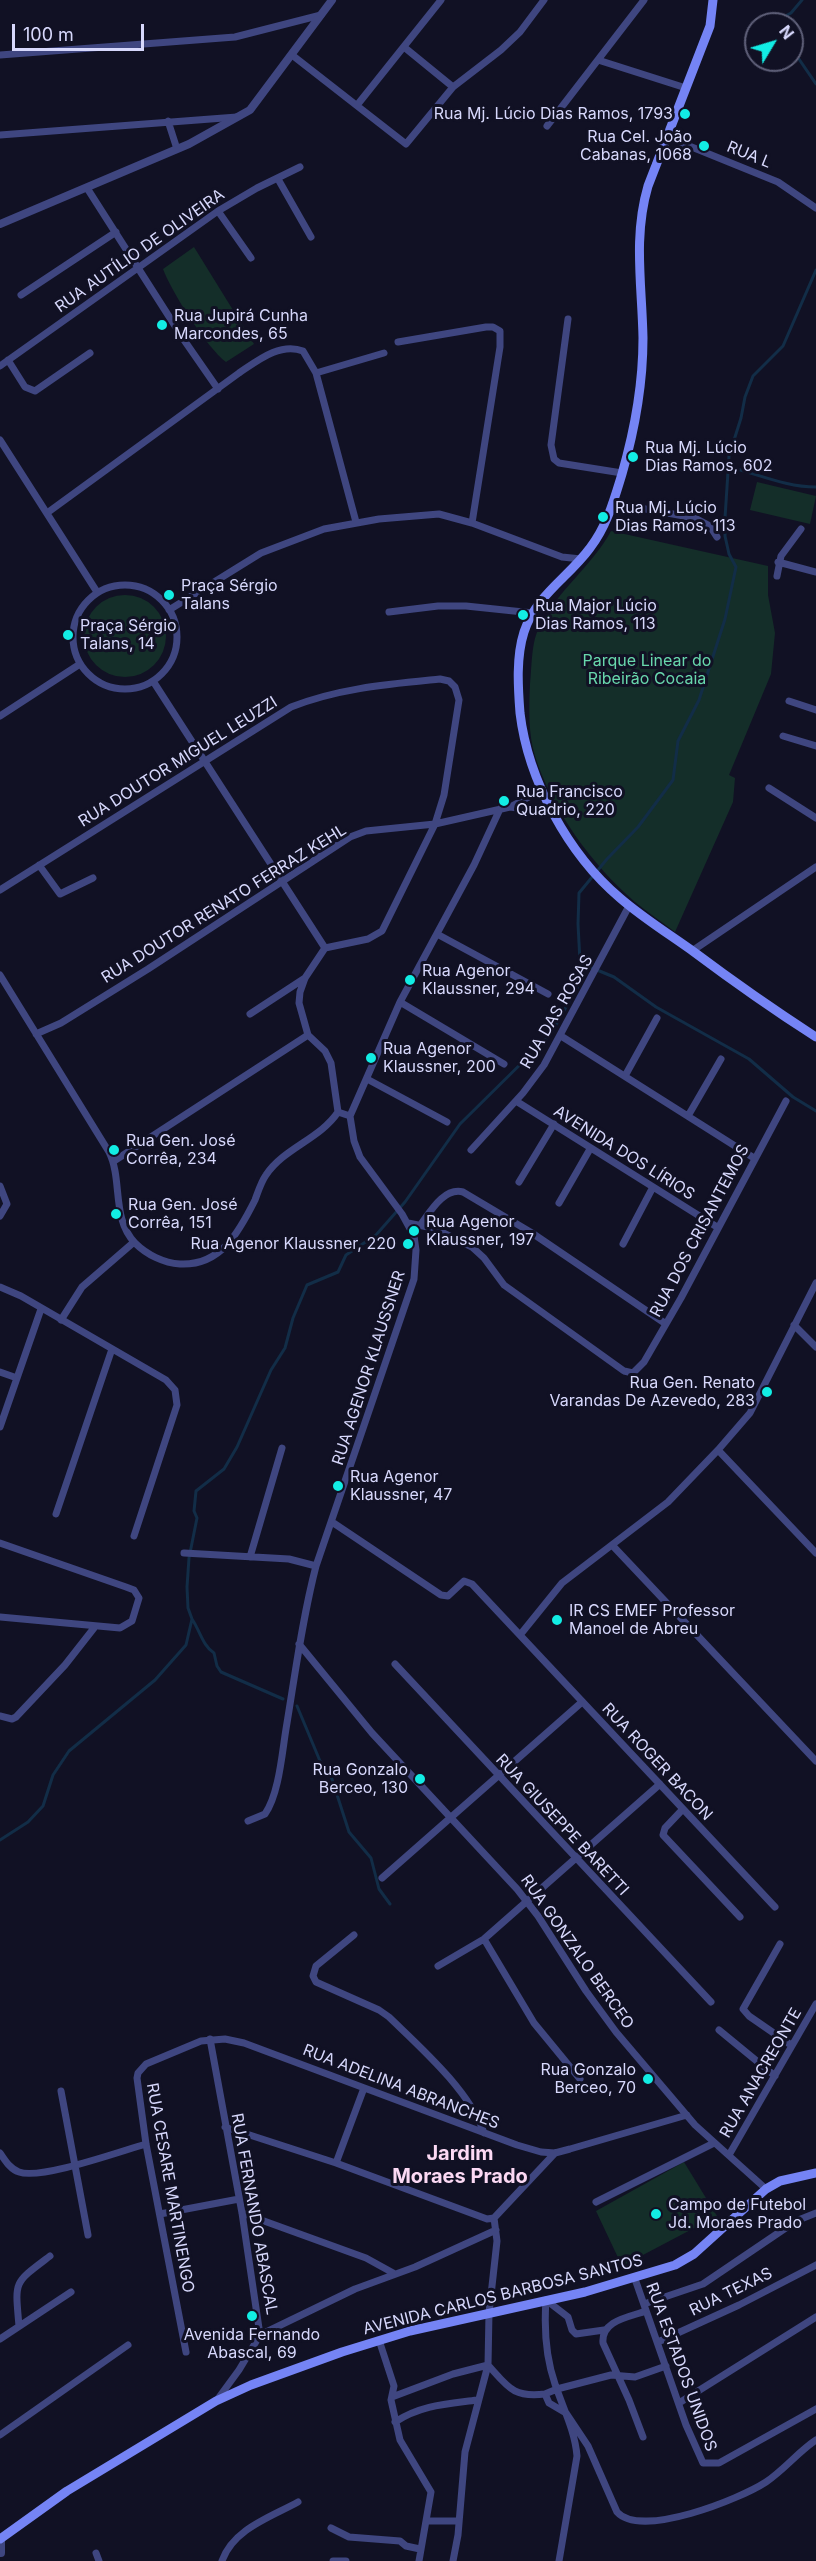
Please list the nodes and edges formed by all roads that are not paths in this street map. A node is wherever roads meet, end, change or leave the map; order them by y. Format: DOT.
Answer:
graph roads {
  1 [pos="332,0"];
  2 [pos="441,0"];
  3 [pos="544,0"];
  4 [pos="644,0"];
  5 [pos="712,0"];
  6 [pos="321,15"];
  7 [pos="404,47"];
  8 [pos="0,55"];
  9 [pos="292,55"];
  10 [pos="598,60"];
  11 [pos="453,87"];
  12 [pos="686,88"];
  13 [pos="358,104"];
  14 [pos="239,116"];
  15 [pos="168,121"];
  16 [pos="547,126"];
  17 [pos="0,135"];
  18 [pos="667,137"];
  19 [pos="177,149"];
  20 [pos="300,166"];
  21 [pos="278,179"];
  22 [pos="87,188"];
  23 [pos="816,208"];
  24 [pos="218,211"];
  25 [pos="0,224"];
  26 [pos="116,232"];
  27 [pos="311,237"];
  28 [pos="251,258"];
  29 [pos="139,267"];
  30 [pos="21,295"];
  31 [pos="568,319"];
  32 [pos="398,342"];
  33 [pos="90,353"];
  34 [pos="384,353"];
  35 [pos="8,360"];
  36 [pos="0,366"];
  37 [pos="315,373"];
  38 [pos="218,389"];
  39 [pos="0,440"];
  40 [pos="622,473"];
  41 [pos="612,502"];
  42 [pos="47,513"];
  43 [pos="356,522"];
  44 [pos="472,524"];
  45 [pos="801,529"];
  46 [pos="717,537"];
  47 [pos="562,557"];
  48 [pos="581,559"];
  49 [pos="778,562"];
  50 [pos="568,571"];
  51 [pos="816,572"];
  52 [pos="777,576"];
  53 [pos="97,592"];
  54 [pos="169,609"];
  55 [pos="389,612"];
  56 [pos="533,613"];
  57 [pos="80,664"];
  58 [pos="153,681"];
  59 [pos="789,701"];
  60 [pos="816,710"];
  61 [pos="1,714"];
  62 [pos="783,736"];
  63 [pos="816,746"];
  64 [pos="206,760"];
  65 [pos="769,788"];
  66 [pos="542,790"];
  67 [pos="510,807"];
  68 [pos="500,809"];
  69 [pos="554,813"];
  70 [pos="816,818"];
  71 [pos="435,824"];
  72 [pos="39,865"];
  73 [pos="816,867"];
  74 [pos="93,878"];
  75 [pos="282,880"];
  76 [pos="0,890"];
  77 [pos="629,906"];
  78 [pos="437,934"];
  79 [pos="326,948"];
  80 [pos="692,951"];
  81 [pos="0,975"];
  82 [pos="305,978"];
  83 [pos="548,994"];
  84 [pos="400,1002"];
  85 [pos="250,1014"];
  86 [pos="657,1018"];
  87 [pos="36,1034"];
  88 [pos="308,1035"];
  89 [pos="561,1036"];
  90 [pos="816,1037"];
  91 [pos="721,1059"];
  92 [pos="504,1064"];
  93 [pos="626,1076"];
  94 [pos="367,1079"];
  95 [pos="516,1101"];
  96 [pos="786,1101"];
  97 [pos="338,1112"];
  98 [pos="350,1116"];
  99 [pos="688,1116"];
  100 [pos="447,1122"];
  101 [pos="554,1124"];
  102 [pos="590,1149"];
  103 [pos="471,1150"];
  104 [pos="754,1158"];
  105 [pos="114,1161"];
  106 [pos="519,1182"];
  107 [pos="0,1186"];
  108 [pos="653,1187"];
  109 [pos="559,1203"];
  110 [pos="0,1216"];
  111 [pos="408,1223"];
  112 [pos="421,1224"];
  113 [pos="717,1227"];
  114 [pos="134,1242"];
  115 [pos="623,1244"];
  116 [pos="816,1283"];
  117 [pos="0,1287"];
  118 [pos="41,1308"];
  119 [pos="61,1320"];
  120 [pos="666,1324"];
  121 [pos="794,1325"];
  122 [pos="816,1347"];
  123 [pos="112,1349"];
  124 [pos="0,1372"];
  125 [pos="17,1378"];
  126 [pos="0,1427"];
  127 [pos="282,1448"];
  128 [pos="718,1450"];
  129 [pos="56,1514"];
  130 [pos="332,1522"];
  131 [pos="134,1536"];
  132 [pos="0,1543"];
  133 [pos="612,1545"];
  134 [pos="184,1553"];
  135 [pos="816,1553"];
  136 [pos="250,1557"];
  137 [pos="316,1566"];
  138 [pos="0,1617"];
  139 [pos="94,1628"];
  140 [pos="520,1635"];
  141 [pos="299,1644"];
  142 [pos="395,1664"];
  143 [pos="582,1702"];
  144 [pos="0,1716"];
  145 [pos="816,1761"];
  146 [pos="498,1776"];
  147 [pos="660,1784"];
  148 [pos="683,1809"];
  149 [pos="450,1817"];
  150 [pos="248,1821"];
  151 [pos="575,1858"];
  152 [pos="382,1878"];
  153 [pos="526,1901"];
  154 [pos="775,1907"];
  155 [pos="741,1917"];
  156 [pos="354,1935"];
  157 [pos="484,1939"];
  158 [pos="780,1944"];
  159 [pos="438,1966"];
  160 [pos="711,2002"];
  161 [pos="816,2004"];
  162 [pos="719,2030"];
  163 [pos="210,2039"];
  164 [pos="791,2045"];
  165 [pos="775,2076"];
  166 [pos="579,2079"];
  167 [pos="364,2088"];
  168 [pos="61,2091"];
  169 [pos="687,2115"];
  170 [pos="225,2127"];
  171 [pos="484,2133"];
  172 [pos="714,2143"];
  173 [pos="146,2144"];
  174 [pos="0,2153"];
  175 [pos="555,2153"];
  176 [pos="729,2155"];
  177 [pos="336,2163"];
  178 [pos="73,2165"];
  179 [pos="816,2173"];
  180 [pos="766,2189"];
  181 [pos="239,2199"];
  182 [pos="596,2202"];
  183 [pos="242,2213"];
  184 [pos="816,2213"];
  185 [pos="160,2214"];
  186 [pos="494,2218"];
  187 [pos="496,2230"];
  188 [pos="88,2235"];
  189 [pos="50,2256"];
  190 [pos="816,2265"];
  191 [pos="395,2274"];
  192 [pos="634,2279"];
  193 [pos="71,2292"];
  194 [pos="546,2300"];
  195 [pos="645,2308"];
  196 [pos="489,2313"];
  197 [pos="816,2317"];
  198 [pos="19,2326"];
  199 [pos="604,2330"];
  200 [pos="260,2335"];
  201 [pos="0,2339"];
  202 [pos="379,2340"];
  203 [pos="658,2342"];
  204 [pos="128,2345"];
  205 [pos="186,2352"];
  206 [pos="488,2365"];
  207 [pos="666,2366"];
  208 [pos="618,2376"];
  209 [pos="556,2389"];
  210 [pos="229,2390"];
  211 [pos="545,2394"];
  212 [pos="392,2397"];
  213 [pos="477,2400"];
  214 [pos="679,2403"];
  215 [pos="816,2409"];
  216 [pos="566,2413"];
  217 [pos="395,2422"];
  218 [pos="0,2435"];
  219 [pos="643,2437"];
  220 [pos="816,2440"];
  221 [pos="298,2502"];
  222 [pos="426,2521"];
  223 [pos="459,2521"];
  224 [pos="331,2528"];
  225 [pos="0,2539"];
  226 [pos="420,2549"];
  227 [pos="96,2553"];
  228 [pos="2,2555"];
  229 [pos="560,2560"];
  230 [pos="99,2561"];
  231 [pos="222,2561"];
  232 [pos="333,2561"];
  233 [pos="346,2561"];
  234 [pos="419,2561"];
  235 [pos="453,2561"];
  1 -- 6 [label="street"];
  2 -- 7 [label="street"];
  3 -- 11 [label="street"];
  4 -- 10 [label="street"];
  5 -- 12 [label="main road"];
  6 -- 8 [label="street"];
  6 -- 9 [label="street"];
  7 -- 11 [label="street"];
  7 -- 13 [label="street"];
  9 -- 13 [label="street"];
  9 -- 14 [label="street"];
  10 -- 12 [label="street"];
  10 -- 16 [label="street"];
  11 -- 13 [label="street"];
  12 -- 18 [label="main road"];
  14 -- 15 [label="street"];
  14 -- 19 [label="street"];
  15 -- 17 [label="street"];
  15 -- 19 [label="street"];
  18 -- 23 [label="street, RUA L"];
  18 -- 40 [label="main road"];
  19 -- 22 [label="street"];
  20 -- 21 [label="street, RUA AUTÍLIO DE OLIVEIRA"];
  21 -- 24 [label="street, RUA AUTÍLIO DE OLIVEIRA"];
  21 -- 27 [label="street"];
  22 -- 25 [label="street"];
  22 -- 26 [label="street"];
  24 -- 28 [label="street"];
  24 -- 29 [label="street, RUA AUTÍLIO DE OLIVEIRA"];
  26 -- 29 [label="street"];
  26 -- 30 [label="street"];
  29 -- 35 [label="street, RUA AUTÍLIO DE OLIVEIRA"];
  29 -- 38 [label="street"];
  31 -- 40 [label="street"];
  32 -- 44 [label="street"];
  33 -- 35 [label="street"];
  34 -- 37 [label="street"];
  35 -- 36 [label="street, RUA AUTÍLIO DE OLIVEIRA"];
  37 -- 38 [label="street"];
  37 -- 43 [label="street"];
  38 -- 42 [label="street"];
  39 -- 42 [label="street"];
  40 -- 41 [label="main road"];
  41 -- 46 [label="street"];
  41 -- 48 [label="main road"];
  42 -- 53 [label="street"];
  43 -- 44 [label="street"];
  43 -- 54 [label="street"];
  44 -- 47 [label="street"];
  45 -- 49 [label="street"];
  47 -- 48 [label="street"];
  47 -- 50 [label="street"];
  48 -- 50 [label="main road"];
  49 -- 51 [label="street"];
  49 -- 52 [label="street"];
  50 -- 56 [label="main road"];
  53 -- 54 [label="street"];
  53 -- 57 [label="street"];
  54 -- 58 [label="street"];
  55 -- 56 [label="street"];
  56 -- 66 [label="main road"];
  57 -- 58 [label="street"];
  57 -- 61 [label="street"];
  58 -- 64 [label="street"];
  59 -- 60 [label="street"];
  62 -- 63 [label="street"];
  64 -- 71 [label="street, RUA DOUTOR MIGUEL LEUZZI"];
  64 -- 72 [label="street, RUA DOUTOR MIGUEL LEUZZI"];
  64 -- 75 [label="street"];
  65 -- 70 [label="street"];
  66 -- 67 [label="street"];
  66 -- 69 [label="main road"];
  67 -- 68 [label="street, RUA DOUTOR RENATO FERRAZ KEHL"];
  67 -- 69 [label="street"];
  68 -- 71 [label="street, RUA DOUTOR RENATO FERRAZ KEHL"];
  68 -- 78 [label="street"];
  69 -- 77 [label="main road"];
  71 -- 75 [label="street, RUA DOUTOR RENATO FERRAZ KEHL"];
  71 -- 79 [label="street, RUA DOUTOR MIGUEL LEUZZI"];
  72 -- 74 [label="street"];
  72 -- 76 [label="street, RUA DOUTOR MIGUEL LEUZZI"];
  73 -- 80 [label="street"];
  75 -- 79 [label="street"];
  75 -- 87 [label="street, RUA DOUTOR RENATO FERRAZ KEHL"];
  77 -- 80 [label="main road"];
  77 -- 89 [label="street, RUA DAS ROSAS"];
  78 -- 83 [label="street"];
  78 -- 84 [label="street"];
  79 -- 82 [label="street"];
  80 -- 90 [label="main road"];
  81 -- 87 [label="street"];
  82 -- 85 [label="street"];
  82 -- 88 [label="street"];
  84 -- 92 [label="street"];
  84 -- 94 [label="street"];
  86 -- 93 [label="street"];
  87 -- 105 [label="street"];
  88 -- 97 [label="street"];
  88 -- 105 [label="street"];
  89 -- 93 [label="street"];
  89 -- 95 [label="street, RUA DAS ROSAS"];
  91 -- 99 [label="street"];
  93 -- 99 [label="street"];
  94 -- 98 [label="street"];
  94 -- 100 [label="street"];
  95 -- 101 [label="street, AVENIDA DOS LÍRIOS"];
  95 -- 103 [label="street, RUA DAS ROSAS"];
  96 -- 104 [label="street, RUA DOS CRISANTEMOS"];
  97 -- 98 [label="street"];
  97 -- 114 [label="street"];
  98 -- 111 [label="street, RUA AGENOR KLAUSSNER"];
  99 -- 104 [label="street"];
  101 -- 102 [label="street, AVENIDA DOS LÍRIOS"];
  101 -- 106 [label="street"];
  102 -- 108 [label="street, AVENIDA DOS LÍRIOS"];
  102 -- 109 [label="street"];
  104 -- 113 [label="street, RUA DOS CRISANTEMOS"];
  105 -- 114 [label="street"];
  107 -- 110 [label="street"];
  108 -- 113 [label="street, AVENIDA DOS LÍRIOS"];
  108 -- 115 [label="street"];
  111 -- 112 [label="street"];
  111 -- 130 [label="street, RUA AGENOR KLAUSSNER"];
  112 -- 120 [label="street"];
  112 -- 120 [label="street, RUA DOS CRISANTEMOS"];
  113 -- 120 [label="street, RUA DOS CRISANTEMOS"];
  114 -- 119 [label="street"];
  116 -- 121 [label="street"];
  117 -- 118 [label="street"];
  118 -- 119 [label="street"];
  118 -- 125 [label="street"];
  119 -- 123 [label="street"];
  121 -- 122 [label="street"];
  121 -- 128 [label="street"];
  123 -- 129 [label="street"];
  123 -- 131 [label="street"];
  124 -- 125 [label="street"];
  125 -- 126 [label="street"];
  127 -- 136 [label="street"];
  128 -- 133 [label="street"];
  128 -- 135 [label="street"];
  130 -- 137 [label="street, RUA AGENOR KLAUSSNER"];
  130 -- 140 [label="street, RUA ROGER BACON"];
  132 -- 139 [label="street"];
  133 -- 140 [label="street"];
  133 -- 145 [label="street"];
  134 -- 136 [label="street"];
  136 -- 137 [label="street"];
  137 -- 141 [label="street, RUA AGENOR KLAUSSNER"];
  138 -- 139 [label="street"];
  139 -- 144 [label="street"];
  140 -- 143 [label="street, RUA ROGER BACON"];
  141 -- 149 [label="street, RUA GONZALO BERCEO"];
  141 -- 150 [label="street, RUA AGENOR KLAUSSNER"];
  142 -- 146 [label="street, RUA GIUSEPPE BARETTI"];
  143 -- 146 [label="street"];
  143 -- 147 [label="street, RUA ROGER BACON"];
  146 -- 149 [label="street"];
  146 -- 151 [label="street, RUA GIUSEPPE BARETTI"];
  147 -- 148 [label="street, RUA ROGER BACON"];
  147 -- 151 [label="street"];
  148 -- 154 [label="street, RUA ROGER BACON"];
  148 -- 155 [label="street"];
  149 -- 152 [label="street"];
  149 -- 153 [label="street, RUA GONZALO BERCEO"];
  151 -- 153 [label="street"];
  151 -- 160 [label="street, RUA GIUSEPPE BARETTI"];
  153 -- 157 [label="street"];
  153 -- 169 [label="street, RUA GONZALO BERCEO"];
  156 -- 171 [label="street"];
  157 -- 159 [label="street"];
  157 -- 166 [label="street"];
  158 -- 164 [label="street"];
  161 -- 164 [label="street, RUA ANACREONTE"];
  162 -- 165 [label="street"];
  163 -- 167 [label="street, RUA ADELINA ABRANCHES"];
  163 -- 170 [label="street, RUA FERNANDO ABASCAL"];
  163 -- 173 [label="street, RUA CESARE MARTINENGO"];
  164 -- 165 [label="street, RUA ANACREONTE"];
  165 -- 176 [label="street, RUA ANACREONTE"];
  167 -- 171 [label="street, RUA ADELINA ABRANCHES"];
  167 -- 177 [label="street"];
  168 -- 178 [label="street"];
  169 -- 172 [label="street, RUA GONZALO BERCEO"];
  169 -- 175 [label="street, RUA ADELINA ABRANCHES"];
  170 -- 177 [label="street"];
  170 -- 181 [label="street, RUA FERNANDO ABASCAL"];
  171 -- 175 [label="street, RUA ADELINA ABRANCHES"];
  172 -- 176 [label="street, RUA GONZALO BERCEO"];
  172 -- 182 [label="street"];
  173 -- 178 [label="street"];
  173 -- 185 [label="street, RUA CESARE MARTINENGO"];
  174 -- 178 [label="street"];
  175 -- 186 [label="street"];
  176 -- 180 [label="street, RUA GONZALO BERCEO"];
  177 -- 186 [label="street"];
  178 -- 188 [label="street"];
  179 -- 180 [label="main road, AVENIDA CARLOS BARBOSA SANTOS"];
  180 -- 192 [label="main road, AVENIDA CARLOS BARBOSA SANTOS"];
  181 -- 183 [label="street, RUA FERNANDO ABASCAL"];
  181 -- 185 [label="street"];
  183 -- 191 [label="street"];
  183 -- 200 [label="street, RUA FERNANDO ABASCAL"];
  184 -- 195 [label="street"];
  185 -- 205 [label="street, RUA CESARE MARTINENGO"];
  186 -- 187 [label="street"];
  187 -- 191 [label="street"];
  187 -- 196 [label="street"];
  189 -- 198 [label="street"];
  190 -- 203 [label="street, RUA TEXAS"];
  191 -- 200 [label="street"];
  192 -- 194 [label="main road, AVENIDA CARLOS BARBOSA SANTOS"];
  192 -- 195 [label="street, RUA ESTADOS UNIDOS"];
  193 -- 198 [label="street"];
  194 -- 196 [label="main road, AVENIDA CARLOS BARBOSA SANTOS"];
  194 -- 199 [label="street"];
  194 -- 209 [label="street"];
  195 -- 199 [label="street"];
  195 -- 203 [label="street, RUA ESTADOS UNIDOS"];
  196 -- 202 [label="main road, AVENIDA CARLOS BARBOSA SANTOS"];
  196 -- 206 [label="street"];
  197 -- 214 [label="street"];
  198 -- 201 [label="street"];
  199 -- 208 [label="street"];
  200 -- 210 [label="street, RUA FERNANDO ABASCAL"];
  202 -- 210 [label="main road, AVENIDA CARLOS BARBOSA SANTOS"];
  202 -- 212 [label="street"];
  203 -- 207 [label="street, RUA ESTADOS UNIDOS"];
  204 -- 218 [label="street"];
  206 -- 211 [label="street"];
  206 -- 212 [label="street"];
  206 -- 213 [label="street"];
  207 -- 208 [label="street"];
  207 -- 214 [label="street, RUA ESTADOS UNIDOS"];
  208 -- 209 [label="street"];
  208 -- 219 [label="street"];
  209 -- 211 [label="street"];
  209 -- 216 [label="street"];
  210 -- 225 [label="main road, AVENIDA CARLOS BARBOSA SANTOS"];
  211 -- 216 [label="street"];
  212 -- 217 [label="street"];
  213 -- 217 [label="street"];
  213 -- 223 [label="street"];
  214 -- 215 [label="street, RUA ESTADOS UNIDOS"];
  216 -- 220 [label="street"];
  216 -- 229 [label="street"];
  217 -- 222 [label="street"];
  221 -- 231 [label="street"];
  222 -- 223 [label="street"];
  222 -- 226 [label="street"];
  223 -- 235 [label="street"];
  224 -- 226 [label="street"];
  225 -- 228 [label="street"];
  226 -- 234 [label="street"];
  227 -- 230 [label="street"];
  232 -- 233 [label="street"];
}
